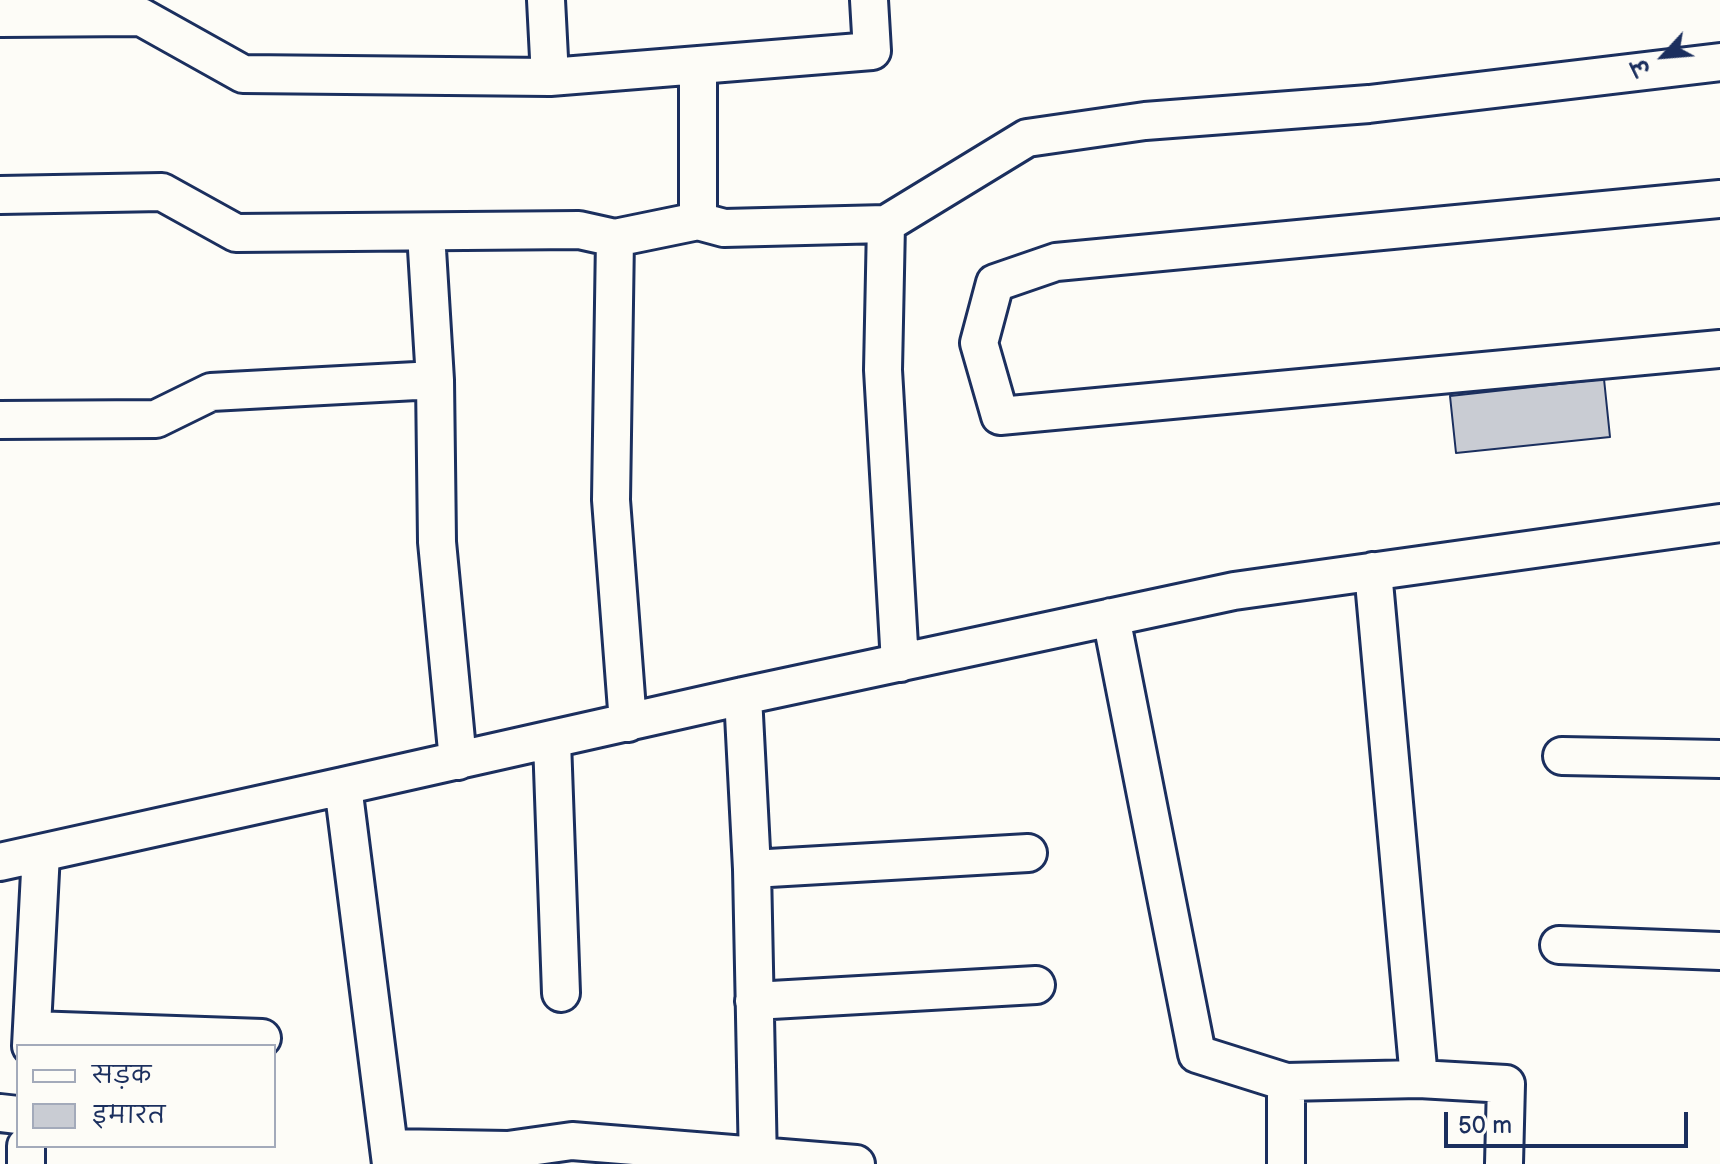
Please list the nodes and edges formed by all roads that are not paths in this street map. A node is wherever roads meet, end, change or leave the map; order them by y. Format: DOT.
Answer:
graph roads {
  1 [pos="546,0"];
  2 [pos="869,0"];
  3 [pos="0,18"];
  4 [pos="1720,62"];
  5 [pos="698,65"];
  6 [pos="550,77"];
  7 [pos="0,195"];
  8 [pos="1720,199"];
  9 [pos="698,221"];
  10 [pos="886,224"];
  11 [pos="426,233"];
  12 [pos="615,238"];
  13 [pos="1720,349"];
  14 [pos="435,380"];
  15 [pos="0,420"];
  16 [pos="1720,523"];
  17 [pos="1373,571"];
  18 [pos="1111,617"];
  19 [pos="900,663"];
  20 [pos="743,696"];
  21 [pos="628,723"];
  22 [pos="552,741"];
  23 [pos="1562,756"];
  24 [pos="1720,759"];
  25 [pos="458,761"];
  26 [pos="343,786"];
  27 [pos="41,853"];
  28 [pos="1028,853"];
  29 [pos="0,862"];
  30 [pos="752,869"];
  31 [pos="1559,945"];
  32 [pos="1720,951"];
  33 [pos="1036,985"];
  34 [pos="561,993"];
  35 [pos="754,1001"];
  36 [pos="32,1038"];
  37 [pos="262,1038"];
  38 [pos="1419,1079"];
  39 [pos="1286,1082"];
  40 [pos="390,1156"];
  41 [pos="758,1159"];
  42 [pos="856,1164"];
  43 [pos="1286,1164"];
  44 [pos="1504,1164"];
  1 -- 6 [label="street"];
  2 -- 5 [label="street"];
  3 -- 6 [label="street"];
  4 -- 10 [label="street"];
  5 -- 6 [label="street"];
  5 -- 9 [label="street"];
  7 -- 11 [label="street"];
  8 -- 13 [label="street"];
  9 -- 10 [label="street"];
  9 -- 12 [label="street"];
  10 -- 19 [label="street"];
  11 -- 12 [label="street"];
  11 -- 14 [label="street"];
  12 -- 21 [label="street"];
  14 -- 15 [label="street"];
  14 -- 25 [label="street"];
  16 -- 17 [label="street"];
  17 -- 18 [label="street"];
  17 -- 38 [label="street"];
  18 -- 19 [label="street"];
  18 -- 39 [label="street"];
  19 -- 20 [label="street"];
  20 -- 21 [label="street"];
  20 -- 30 [label="street"];
  21 -- 22 [label="street"];
  22 -- 25 [label="street"];
  22 -- 34 [label="street"];
  23 -- 24 [label="street"];
  25 -- 26 [label="street"];
  26 -- 27 [label="street"];
  26 -- 40 [label="street"];
  27 -- 29 [label="street"];
  27 -- 36 [label="street"];
  28 -- 30 [label="street"];
  30 -- 35 [label="street"];
  31 -- 32 [label="street"];
  33 -- 35 [label="street"];
  35 -- 41 [label="street"];
  36 -- 37 [label="street"];
  38 -- 39 [label="street"];
  38 -- 44 [label="street"];
  39 -- 43 [label="street"];
  40 -- 41 [label="street"];
  41 -- 42 [label="street"];
}
